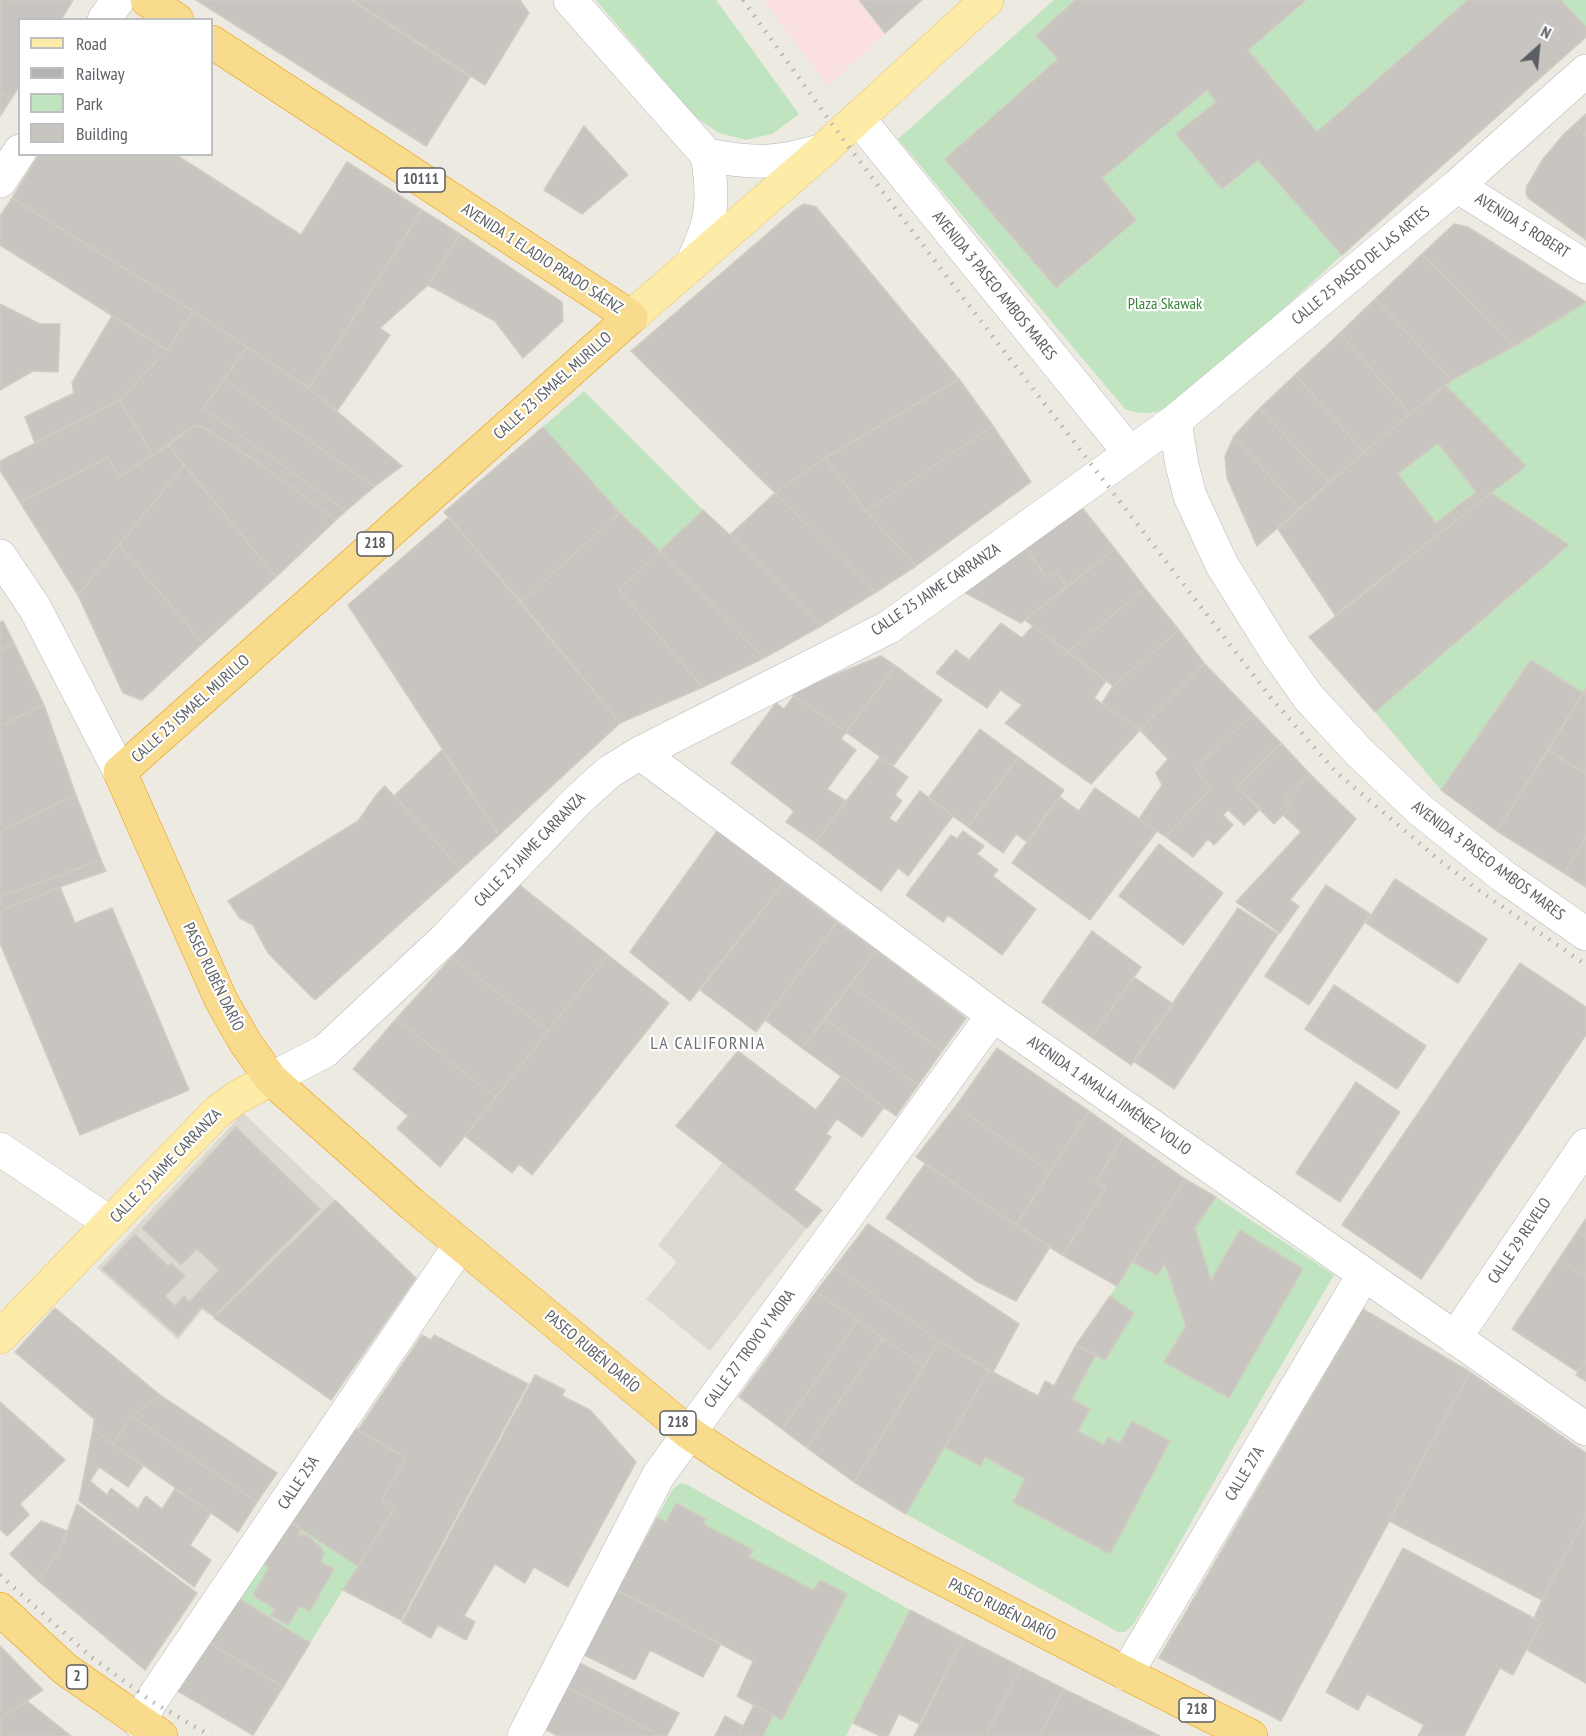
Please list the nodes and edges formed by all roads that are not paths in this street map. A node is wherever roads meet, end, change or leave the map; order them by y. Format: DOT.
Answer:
graph roads {
  1 [pos="118,0"];
  2 [pos="147,0"];
  3 [pos="570,0"];
  4 [pos="987,0"];
  5 [pos="105,18"];
  6 [pos="174,18"];
  7 [pos="213,43"];
  8 [pos="1586,71"];
  9 [pos="858,118"];
  10 [pos="822,150"];
  11 [pos="18,154"];
  12 [pos="708,155"];
  13 [pos="0,181"];
  14 [pos="1457,186"];
  15 [pos="691,265"];
  16 [pos="1586,267"];
  17 [pos="631,317"];
  18 [pos="1175,421"];
  19 [pos="1131,453"];
  20 [pos="0,556"];
  21 [pos="640,753"];
  22 [pos="120,772"];
  23 [pos="1586,934"];
  24 [pos="993,1015"];
  25 [pos="271,1079"];
  26 [pos="1586,1145"];
  27 [pos="0,1149"];
  28 [pos="110,1223"];
  29 [pos="460,1245"];
  30 [pos="1364,1274"];
  31 [pos="0,1336"];
  32 [pos="1455,1338"];
  33 [pos="1586,1429"];
  34 [pos="689,1433"];
  35 [pos="0,1609"];
  36 [pos="1135,1679"];
  37 [pos="150,1729"];
  38 [pos="524,1736"];
  39 [pos="1221,1736"];
  40 [pos="1251,1736"];
  1 -- 5 [label="street"];
  2 -- 6 [label="highway"];
  3 -- 12 [label="street"];
  4 -- 9 [label="main road, CALLE 23 ISMAEL MURILLO / 218"];
  7 -- 17 [label="highway, AVENIDA 1 ELADIO PRADO SÁENZ / 10111"];
  8 -- 14 [label="street, CALLE 25 PASEO DE LAS ARTES"];
  9 -- 10 [label="main road, CALLE 23 ISMAEL MURILLO / 218"];
  9 -- 19 [label="street, AVENIDA 3 PASEO AMBOS MARES"];
  10 -- 12 [label="street"];
  10 -- 15 [label="main road, CALLE 23 ISMAEL MURILLO / 218"];
  11 -- 13 [label="street"];
  12 -- 15 [label="street"];
  14 -- 16 [label="street, AVENIDA 5 ROBERT"];
  14 -- 18 [label="street, CALLE 25 PASEO DE LAS ARTES"];
  15 -- 17 [label="main road, CALLE 23 ISMAEL MURILLO / 218"];
  17 -- 22 [label="highway, CALLE 23 ISMAEL MURILLO / 218"];
  18 -- 19 [label="street, CALLE 25 PASEO DE LAS ARTES"];
  18 -- 23 [label="street, AVENIDA 3 PASEO AMBOS MARES"];
  19 -- 21 [label="street, CALLE 25 JAIME CARRANZA"];
  20 -- 22 [label="street"];
  21 -- 24 [label="street, AVENIDA 1 AMALIA JIMÉNEZ VOLIO"];
  21 -- 25 [label="street, CALLE 25 JAIME CARRANZA"];
  22 -- 25 [label="highway, PASEO RUBÉN DARÍO / 218"];
  24 -- 30 [label="street, AVENIDA 1 AMALIA JIMÉNEZ VOLIO"];
  24 -- 34 [label="street, CALLE 27 TROYO Y MORA"];
  25 -- 28 [label="main road, CALLE 25 JAIME CARRANZA"];
  25 -- 29 [label="highway, PASEO RUBÉN DARÍO / 218"];
  26 -- 32 [label="street, CALLE 29 REVELO"];
  27 -- 28 [label="street"];
  28 -- 31 [label="main road, CALLE 25 JAIME CARRANZA"];
  29 -- 34 [label="highway, PASEO RUBÉN DARÍO / 218"];
  29 -- 37 [label="street, CALLE 25A"];
  30 -- 32 [label="street, AVENIDA 1 AMALIA JIMÉNEZ VOLIO"];
  30 -- 36 [label="street, CALLE 27A"];
  32 -- 33 [label="street, AVENIDA 1 AMALIA JIMÉNEZ VOLIO"];
  34 -- 36 [label="highway, PASEO RUBÉN DARÍO / 218"];
  34 -- 38 [label="street, CALLE 27 TROYO Y MORA"];
  35 -- 37 [label="highway, 2"];
  36 -- 39 [label="highway"];
  36 -- 40 [label="highway, PASEO RUBÉN DARÍO / 218"];
}
